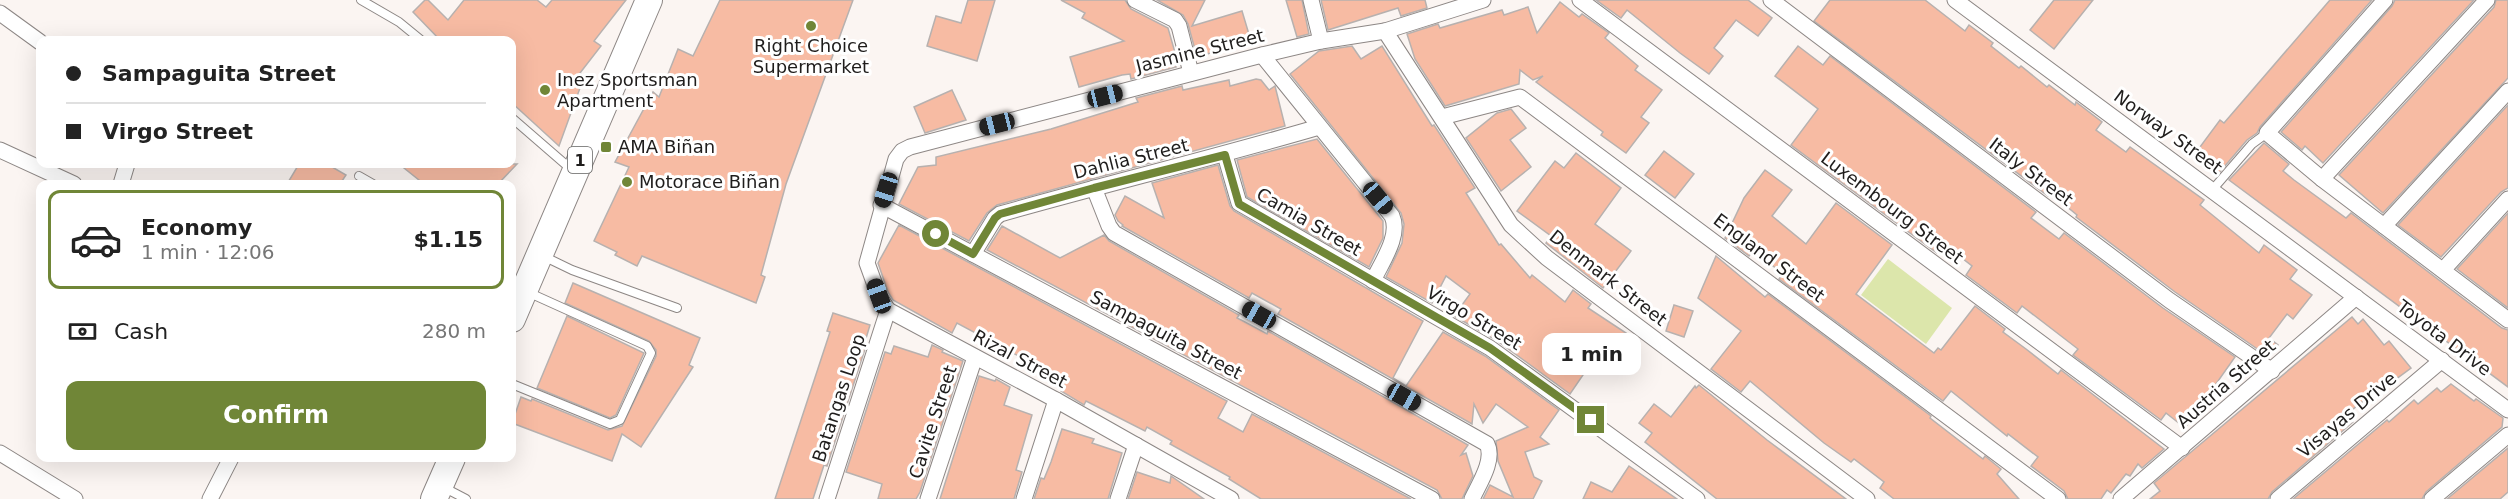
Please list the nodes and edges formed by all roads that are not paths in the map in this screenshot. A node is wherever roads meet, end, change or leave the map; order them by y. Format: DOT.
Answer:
graph roads {
  1 [pos="361,0"];
  2 [pos="649,0"];
  3 [pos="1135,0"];
  4 [pos="1311,0"];
  5 [pos="1483,0"];
  6 [pos="1580,0"];
  7 [pos="1771,0"];
  8 [pos="1956,0"];
  9 [pos="2385,0"];
  10 [pos="2487,0"];
  11 [pos="0,13"];
  12 [pos="1385,31"];
  13 [pos="416,36"];
  14 [pos="36,39"];
  15 [pos="1322,41"];
  16 [pos="1262,55"];
  17 [pos="1191,73"];
  18 [pos="2508,91"];
  19 [pos="1442,117"];
  20 [pos="516,121"];
  21 [pos="1319,127"];
  22 [pos="2267,133"];
  23 [pos="0,150"];
  24 [pos="1225,155"];
  25 [pos="36,167"];
  26 [pos="39,168"];
  27 [pos="575,172"];
  28 [pos="359,176"];
  29 [pos="2322,179"];
  30 [pos="65,180"];
  31 [pos="366,180"];
  32 [pos="1094,188"];
  33 [pos="2213,189"];
  34 [pos="2508,199"];
  35 [pos="881,205"];
  36 [pos="2384,226"];
  37 [pos="539,254"];
  38 [pos="973,254"];
  39 [pos="2443,270"];
  40 [pos="1373,281"];
  41 [pos="517,285"];
  42 [pos="2356,297"];
  43 [pos="677,308"];
  44 [pos="888,310"];
  45 [pos="2508,320"];
  46 [pos="975,357"];
  47 [pos="2442,360"];
  48 [pos="2272,371"];
  49 [pos="516,386"];
  50 [pos="1056,400"];
  51 [pos="2508,410"];
  52 [pos="2508,435"];
  53 [pos="1136,445"];
  54 [pos="2182,447"];
  55 [pos="0,453"];
  56 [pos="225,462"];
  57 [pos="450,462"];
  58 [pos="437,492"];
  59 [pos="1213,494"];
  60 [pos="75,499"];
  61 [pos="210,499"];
  62 [pos="466,499"];
  63 [pos="827,499"];
  64 [pos="928,499"];
  65 [pos="1024,499"];
  66 [pos="1118,499"];
  67 [pos="1231,499"];
  68 [pos="1432,499"];
  69 [pos="1472,499"];
  70 [pos="1697,499"];
  71 [pos="1867,499"];
  72 [pos="2058,499"];
  73 [pos="2121,499"];
  74 [pos="2278,499"];
  75 [pos="2432,499"];
  1 -- 13 [label="lane"];
  2 -- 27 [label="highway, 1"];
  3 -- 17 [label="street"];
  4 -- 15 [label="street"];
  5 -- 12 [label="street"];
  6 -- 54 [label="street, Luxembourg Street"];
  7 -- 48 [label="street, Italy Street"];
  8 -- 33 [label="street, Norway Street"];
  9 -- 22 [label="street"];
  10 -- 29 [label="street"];
  11 -- 14 [label="street"];
  12 -- 15 [label="street"];
  12 -- 19 [label="street, Denmark Street"];
  15 -- 16 [label="street, Jasmine Street"];
  16 -- 17 [label="street, Jasmine Street"];
  16 -- 21 [label="street"];
  17 -- 35 [label="street, Jasmine Street"];
  18 -- 36 [label="street"];
  19 -- 71 [label="street, Denmark Street"];
  19 -- 72 [label="street, England Street"];
  20 -- 27 [label="lane"];
  21 -- 24 [label="street, Dahlia Street"];
  21 -- 40 [label="street"];
  22 -- 29 [label="street"];
  22 -- 33 [label="lane"];
  23 -- 25 [label="street"];
  24 -- 32 [label="street, Dahlia Street"];
  24 -- 40 [label="street, Camia Street"];
  26 -- 30 [label="street"];
  27 -- 37 [label="highway, 1"];
  28 -- 31 [label="lane"];
  29 -- 36 [label="street"];
  32 -- 38 [label="street, Dahlia Street"];
  32 -- 69 [label="street"];
  33 -- 42 [label="street, Norway Street"];
  34 -- 39 [label="street"];
  35 -- 38 [label="street, Sampaguita Street"];
  35 -- 44 [label="street"];
  36 -- 39 [label="street"];
  37 -- 41 [label="highway, 1"];
  37 -- 43 [label="lane"];
  38 -- 68 [label="street, Sampaguita Street"];
  39 -- 45 [label="street"];
  40 -- 70 [label="street, Virgo Street"];
  41 -- 49 [label="lane"];
  42 -- 47 [label="street, Toyota Drive"];
  42 -- 48 [label="street, Austria Street"];
  44 -- 46 [label="street, Rizal Street"];
  44 -- 63 [label="street, Batangas Loop"];
  46 -- 50 [label="street, Rizal Street"];
  46 -- 64 [label="street, Cavite Street"];
  47 -- 51 [label="street, Toyota Drive"];
  47 -- 74 [label="street, Visayas Drive"];
  48 -- 54 [label="street, Austria Street"];
  50 -- 53 [label="street, Rizal Street"];
  50 -- 65 [label="street"];
  52 -- 75 [label="street"];
  53 -- 59 [label="street, Rizal Street"];
  53 -- 66 [label="street"];
  54 -- 73 [label="street, Austria Street"];
  55 -- 60 [label="street"];
  56 -- 61 [label="street"];
  57 -- 58 [label="highway"];
  58 -- 62 [label="lane"];
  59 -- 67 [label="street, Rizal Street"];
}
